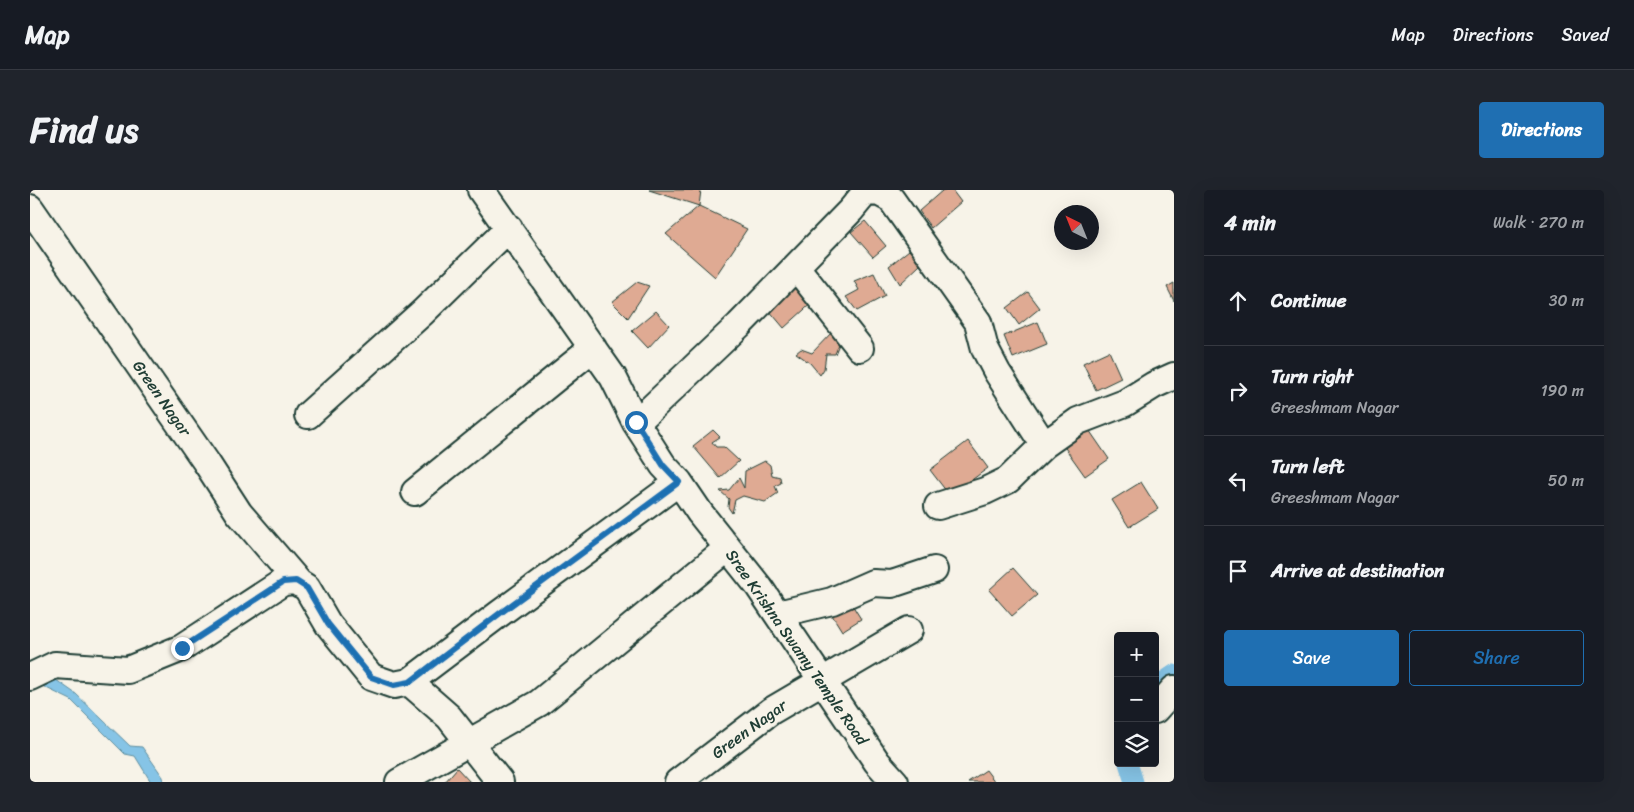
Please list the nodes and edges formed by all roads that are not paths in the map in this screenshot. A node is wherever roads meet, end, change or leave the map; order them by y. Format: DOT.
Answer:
graph roads {
  1 [pos="481,190"];
  2 [pos="863,191"];
  3 [pos="30,208"];
  4 [pos="509,228"];
  5 [pos="796,267"];
  6 [pos="593,348"];
  7 [pos="860,348"];
  8 [pos="1174,376"];
  9 [pos="308,415"];
  10 [pos="636,422"];
  11 [pos="1044,444"];
  12 [pos="679,482"];
  13 [pos="415,492"];
  14 [pos="938,506"];
  15 [pos="728,548"];
  16 [pos="934,570"];
  17 [pos="300,584"];
  18 [pos="778,614"];
  19 [pos="909,630"];
  20 [pos="30,677"];
  21 [pos="822,680"];
  22 [pos="410,682"];
  23 [pos="1174,688"];
  24 [pos="1159,705"];
  25 [pos="469,743"];
  26 [pos="399,782"];
  27 [pos="500,782"];
  28 [pos="678,782"];
  29 [pos="895,782"];
  1 -- 4 [label="street, Sree Krishna Swamy Temple Road"];
  2 -- 5 [label="street"];
  2 -- 11 [label="street"];
  3 -- 17 [label="street, Green Nagar"];
  4 -- 6 [label="street, Sree Krishna Swamy Temple Road"];
  4 -- 9 [label="street"];
  5 -- 7 [label="street"];
  5 -- 10 [label="street"];
  6 -- 10 [label="street, Sree Krishna Swamy Temple Road"];
  6 -- 13 [label="street"];
  8 -- 11 [label="street"];
  10 -- 12 [label="street, Sree Krishna Swamy Temple Road"];
  11 -- 14 [label="street"];
  12 -- 15 [label="street, Sree Krishna Swamy Temple Road"];
  12 -- 22 [label="street"];
  15 -- 18 [label="street, Sree Krishna Swamy Temple Road"];
  15 -- 25 [label="street"];
  16 -- 18 [label="street"];
  17 -- 20 [label="street"];
  17 -- 22 [label="street, Green Nagar"];
  18 -- 21 [label="street, Sree Krishna Swamy Temple Road"];
  19 -- 21 [label="street, Green Nagar"];
  21 -- 28 [label="street, Green Nagar"];
  21 -- 29 [label="street, Sree Krishna Swamy Temple Road"];
  22 -- 25 [label="street"];
  23 -- 24 [label="street"];
  25 -- 26 [label="street"];
  25 -- 27 [label="street"];
}
